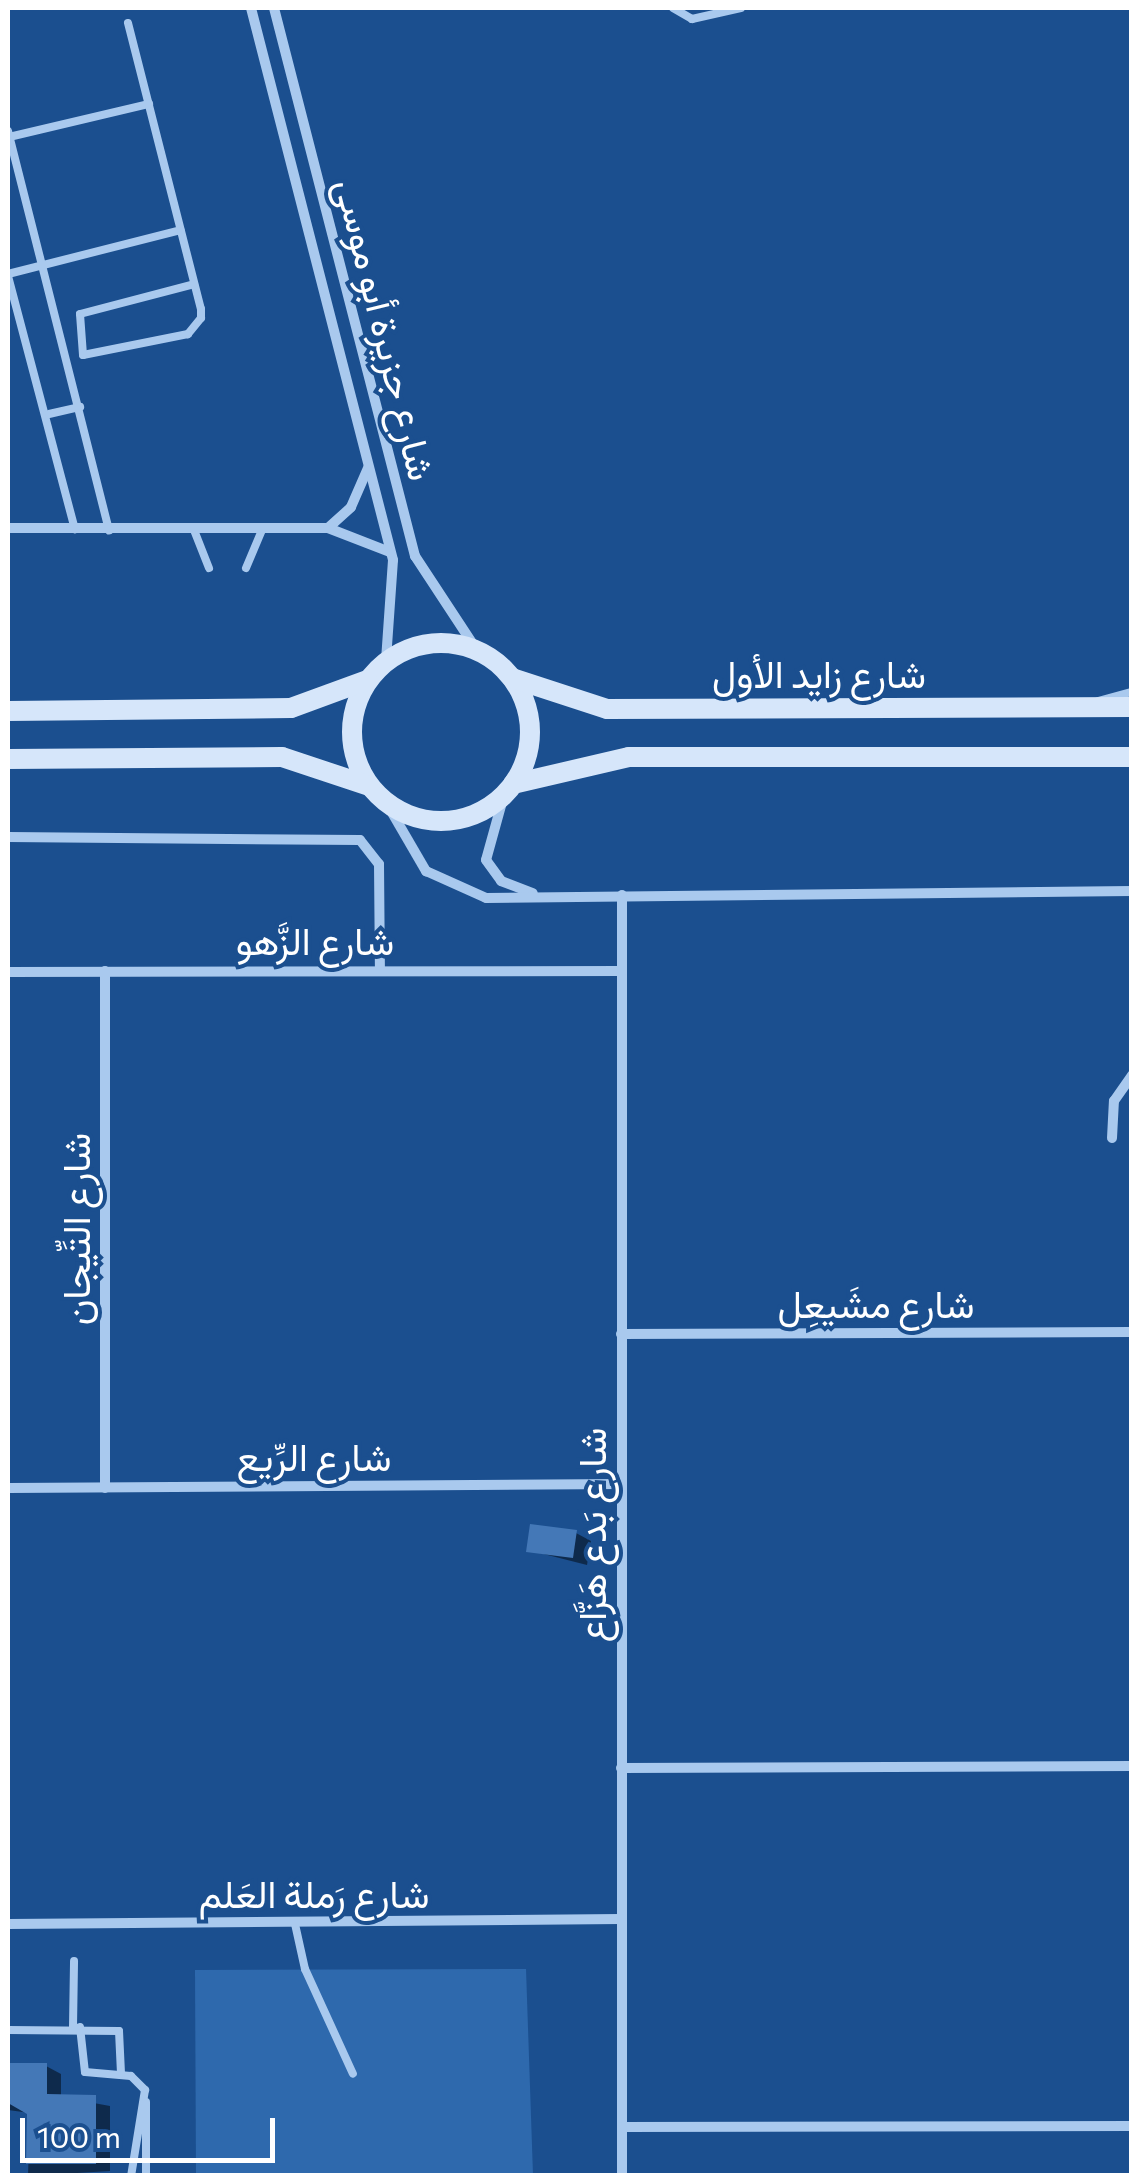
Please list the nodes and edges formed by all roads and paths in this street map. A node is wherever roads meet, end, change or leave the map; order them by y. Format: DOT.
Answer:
graph roads {
  1 [pos="251,8"];
  2 [pos="274,8"];
  3 [pos="673,8"];
  4 [pos="741,8"];
  5 [pos="128,22"];
  6 [pos="148,104"];
  7 [pos="8,134"];
  8 [pos="180,230"];
  9 [pos="39,266"];
  10 [pos="8,275"];
  11 [pos="194,284"];
  12 [pos="80,407"];
  13 [pos="49,414"];
  14 [pos="369,464"];
  15 [pos="8,528"];
  16 [pos="328,528"];
  17 [pos="75,529"];
  18 [pos="109,530"];
  19 [pos="194,530"];
  20 [pos="262,530"];
  21 [pos="390,552"];
  22 [pos="209,568"];
  23 [pos="246,568"];
  24 [pos="476,648"];
  25 [pos="386,661"];
  26 [pos="512,678"];
  27 [pos="369,679"];
  28 [pos="1132,692"];
  29 [pos="1089,707"];
  30 [pos="1132,707"];
  31 [pos="8,711"];
  32 [pos="1132,757"];
  33 [pos="8,759"];
  34 [pos="369,786"];
  35 [pos="508,790"];
  36 [pos="387,804"];
  37 [pos="8,837"];
  38 [pos="1132,891"];
  39 [pos="539,894"];
  40 [pos="622,895"];
  41 [pos="380,970"];
  42 [pos="105,971"];
  43 [pos="622,971"];
  44 [pos="8,972"];
  45 [pos="1132,1075"];
  46 [pos="1112,1138"];
  47 [pos="1132,1332"];
  48 [pos="621,1334"];
  49 [pos="622,1484"];
  50 [pos="8,1488"];
  51 [pos="105,1488"];
  52 [pos="1132,1766"];
  53 [pos="622,1768"];
  54 [pos="621,1919"];
  55 [pos="8,1924"];
  56 [pos="295,1924"];
  57 [pos="74,1961"];
  58 [pos="76,2027"];
  59 [pos="8,2030"];
  60 [pos="122,2074"];
  61 [pos="353,2074"];
  62 [pos="146,2098"];
  63 [pos="1132,2126"];
  64 [pos="622,2127"];
  65 [pos="132,2176"];
  66 [pos="146,2176"];
  67 [pos="622,2176"];
  1 -- 14 [label="street, شارع جزيرة أبو موسى"];
  2 -- 24 [label="street, شارع جزيرة أبو موسى"];
  3 -- 4 [label="lane"];
  5 -- 6 [label="lane"];
  6 -- 7 [label="lane"];
  6 -- 8 [label="lane"];
  7 -- 9 [label="lane"];
  8 -- 9 [label="lane"];
  8 -- 11 [label="lane"];
  9 -- 10 [label="lane"];
  9 -- 12 [label="lane"];
  10 -- 13 [label="lane"];
  11 -- 11 [label="lane"];
  12 -- 13 [label="lane"];
  12 -- 18 [label="lane"];
  13 -- 17 [label="lane"];
  14 -- 16 [label="street"];
  14 -- 21 [label="street, شارع جزيرة أبو موسى"];
  15 -- 17 [label="street"];
  16 -- 20 [label="street"];
  16 -- 21 [label="street"];
  17 -- 18 [label="street"];
  18 -- 19 [label="street"];
  19 -- 20 [label="street"];
  19 -- 22 [label="lane"];
  20 -- 23 [label="lane"];
  21 -- 25 [label="street, شارع جزيرة أبو موسى"];
  24 -- 25 [label="main road"];
  24 -- 26 [label="main road"];
  25 -- 27 [label="main road"];
  26 -- 29 [label="main road, شارع زايد الأول"];
  26 -- 35 [label="main road"];
  27 -- 31 [label="main road"];
  27 -- 34 [label="main road"];
  28 -- 29 [label="lane"];
  29 -- 30 [label="main road, شارع زايد الأول"];
  32 -- 35 [label="main road"];
  33 -- 34 [label="main road"];
  34 -- 36 [label="main road"];
  35 -- 36 [label="main road"];
  35 -- 39 [label="street"];
  36 -- 39 [label="street"];
  37 -- 41 [label="street"];
  38 -- 40 [label="street"];
  39 -- 40 [label="street"];
  40 -- 43 [label="street, شارع بَدع هَزَّاع"];
  41 -- 42 [label="street, شارع الزَّهو"];
  41 -- 43 [label="street, شارع الزَّهو"];
  42 -- 44 [label="street, شارع الزَّهو"];
  42 -- 51 [label="street, شارع التِّيجان"];
  43 -- 48 [label="street, شارع بَدع هَزَّاع"];
  45 -- 46 [label="street"];
  47 -- 48 [label="street, شارع مشَيعِل"];
  48 -- 49 [label="street, شارع بَدع هَزَّاع"];
  49 -- 51 [label="street, شارع الرِّيع"];
  49 -- 53 [label="street, شارع بَدع هَزَّاع"];
  50 -- 51 [label="street, شارع الرِّيع"];
  52 -- 53 [label="street"];
  53 -- 54 [label="street, شارع بَدع هَزَّاع"];
  54 -- 56 [label="street, شارع رَملة العَلم"];
  54 -- 64 [label="street, شارع بَدع هَزَّاع"];
  55 -- 56 [label="street, شارع رَملة العَلم"];
  56 -- 61 [label="lane"];
  57 -- 58 [label="lane"];
  58 -- 59 [label="lane"];
  58 -- 60 [label="lane"];
  58 -- 60 [label="lane"];
  60 -- 62 [label="lane"];
  62 -- 65 [label="lane"];
  62 -- 66 [label="lane"];
  63 -- 64 [label="street"];
  64 -- 67 [label="street, شارع بَدع هَزَّاع"];
}
